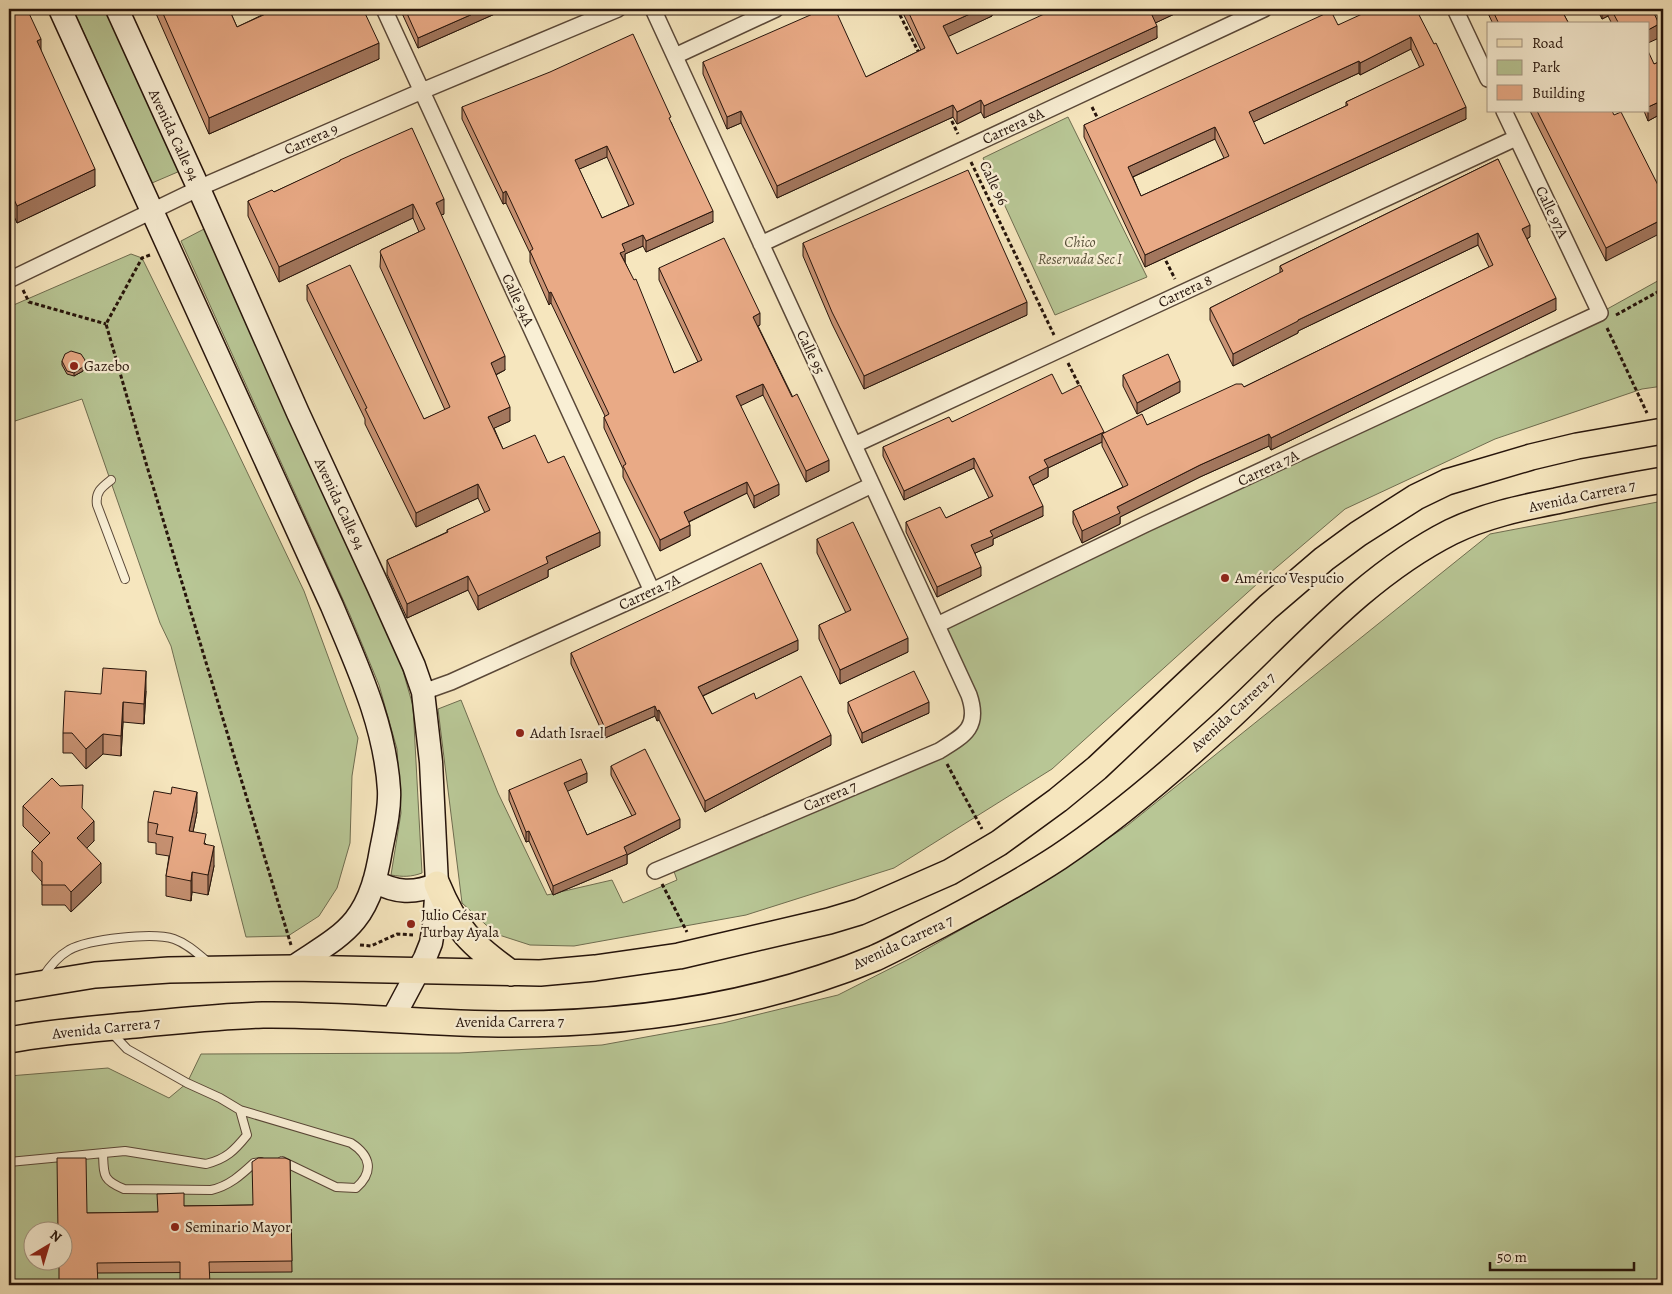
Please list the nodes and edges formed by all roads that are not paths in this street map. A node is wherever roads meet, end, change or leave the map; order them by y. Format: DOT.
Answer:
graph roads {
  1 [pos="60,9"];
  2 [pos="117,9"];
  3 [pos="384,9"];
  4 [pos="618,9"];
  5 [pos="653,9"];
  6 [pos="776,9"];
  7 [pos="1264,9"];
  8 [pos="1455,9"];
  9 [pos="675,56"];
  10 [pos="1487,77"];
  11 [pos="422,90"];
  12 [pos="1504,112"];
  13 [pos="1516,138"];
  14 [pos="199,189"];
  15 [pos="152,212"];
  16 [pos="761,244"];
  17 [pos="12,279"];
  18 [pos="1606,317"];
  19 [pos="1660,431"];
  20 [pos="854,444"];
  21 [pos="111,480"];
  22 [pos="1663,480"];
  23 [pos="872,485"];
  24 [pos="125,579"];
  25 [pos="652,591"];
  26 [pos="937,625"];
  27 [pos="422,692"];
  28 [pos="969,695"];
  29 [pos="655,871"];
  30 [pos="374,881"];
  31 [pos="437,884"];
  32 [pos="292,956"];
  33 [pos="216,969"];
  34 [pos="419,970"];
  35 [pos="511,973"];
  36 [pos="39,984"];
  37 [pos="9,989"];
  38 [pos="392,1020"];
  39 [pos="107,1028"];
  40 [pos="9,1040"];
  41 [pos="240,1110"];
  42 [pos="103,1153"];
  43 [pos="9,1162"];
  1 -- 15 [label="main road"];
  2 -- 14 [label="main road, Avenida Calle 94"];
  3 -- 11 [label="street, Calle 94A"];
  4 -- 11 [label="street, Carrera 9"];
  5 -- 9 [label="street, Calle 95"];
  6 -- 9 [label="street"];
  7 -- 16 [label="street, Carrera 8A"];
  8 -- 10 [label="street"];
  9 -- 16 [label="street, Calle 95"];
  11 -- 14 [label="street, Carrera 9"];
  11 -- 25 [label="street, Calle 94A"];
  12 -- 13 [label="street, Calle 97A"];
  13 -- 18 [label="street, Calle 97A"];
  13 -- 20 [label="street, Carrera 8"];
  14 -- 15 [label="street, Carrera 9"];
  14 -- 27 [label="main road, Avenida Calle 94"];
  15 -- 17 [label="street, Carrera 9"];
  15 -- 30 [label="main road"];
  16 -- 20 [label="street, Calle 95"];
  18 -- 26 [label="street, Carrera 7A"];
  19 -- 35 [label="main road"];
  20 -- 23 [label="street, Calle 95"];
  21 -- 24 [label="lane"];
  22 -- 38 [label="main road, Avenida Carrera 7"];
  23 -- 25 [label="street, Carrera 7A"];
  23 -- 26 [label="street, Calle 95"];
  25 -- 27 [label="street, Carrera 7A"];
  26 -- 28 [label="street, Calle 95"];
  27 -- 31 [label="main road, Avenida Calle 94"];
  28 -- 29 [label="street, Carrera 7"];
  30 -- 31 [label="main road"];
  30 -- 32 [label="main road"];
  31 -- 34 [label="main road, Avenida Calle 94"];
  31 -- 35 [label="main road"];
  32 -- 33 [label="main road"];
  32 -- 34 [label="main road"];
  33 -- 36 [label="main road"];
  33 -- 36 [label="lane"];
  34 -- 35 [label="main road"];
  34 -- 38 [label="main road, Avenida Calle 94"];
  36 -- 37 [label="main road"];
  38 -- 39 [label="main road, Avenida Carrera 7"];
  39 -- 40 [label="main road, Avenida Carrera 7"];
  39 -- 41 [label="lane"];
  41 -- 42 [label="lane"];
  41 -- 42 [label="lane"];
  42 -- 43 [label="lane"];
}
